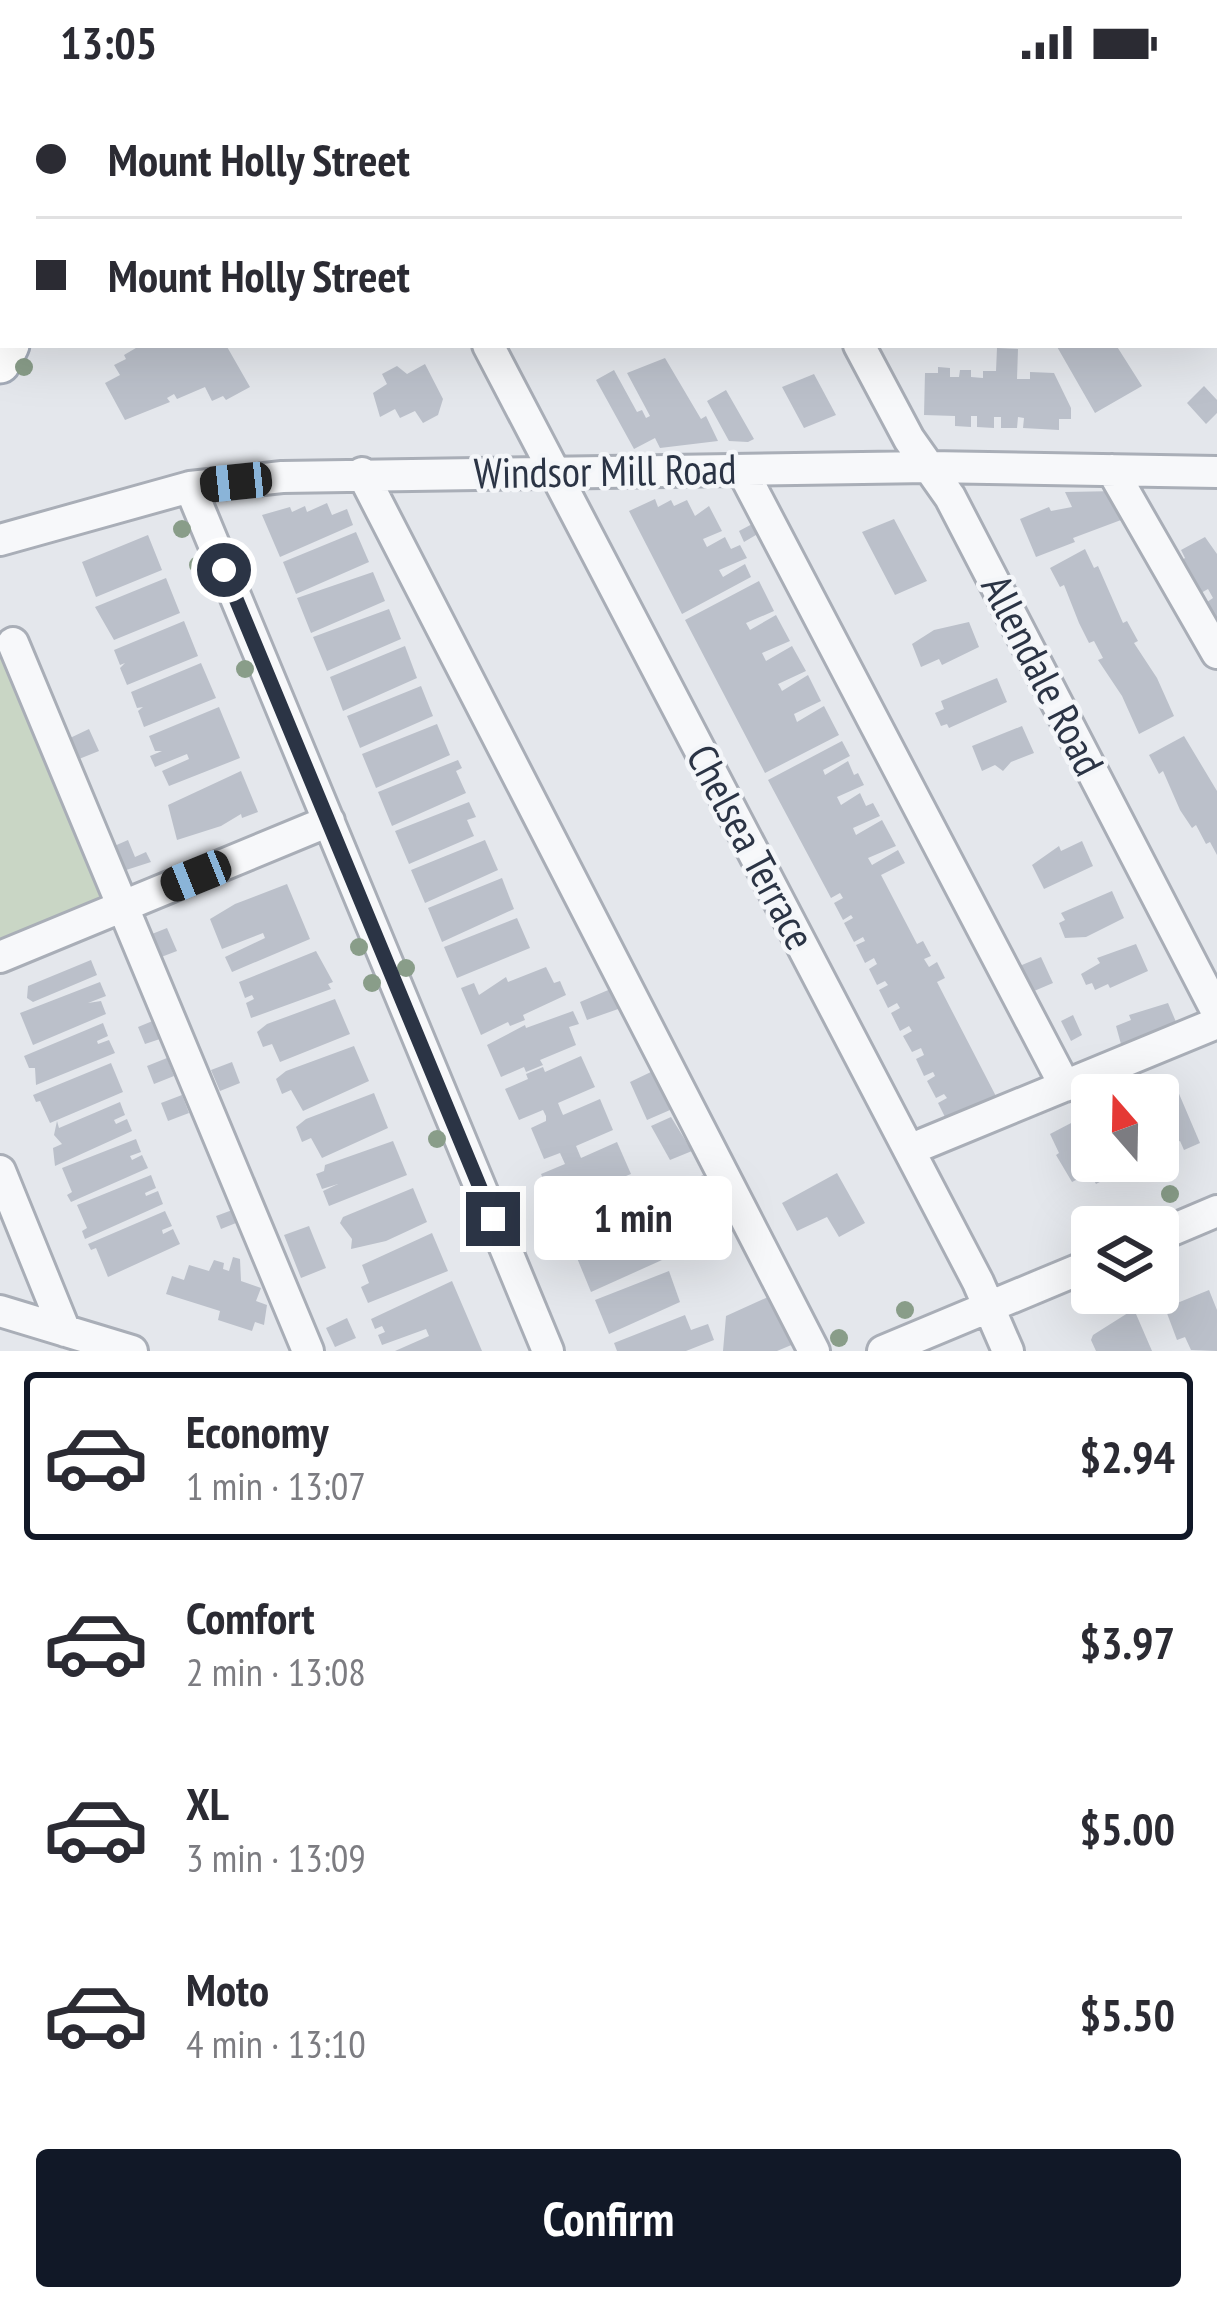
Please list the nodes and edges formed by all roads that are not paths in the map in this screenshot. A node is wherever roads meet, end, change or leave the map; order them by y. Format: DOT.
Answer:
graph roads {
  1 [pos="490,348"];
  2 [pos="861,348"];
  3 [pos="929,467"];
  4 [pos="742,470"];
  5 [pos="1112,470"];
  6 [pos="555,472"];
  7 [pos="1217,472"];
  8 [pos="362,473"];
  9 [pos="190,487"];
  10 [pos="0,540"];
  11 [pos="13,643"];
  12 [pos="1217,652"];
  13 [pos="329,821"];
  14 [pos="123,906"];
  15 [pos="0,957"];
  16 [pos="1217,1012"];
  17 [pos="1217,1023"];
  18 [pos="1065,1086"];
  19 [pos="909,1150"];
  20 [pos="0,1171"];
  21 [pos="1217,1211"];
  22 [pos="1179,1227"];
  23 [pos="1071,1273"];
  24 [pos="990,1306"];
  25 [pos="0,1311"];
  26 [pos="65,1331"];
  27 [pos="132,1351"];
  28 [pos="308,1351"];
  29 [pos="548,1351"];
  30 [pos="814,1351"];
  31 [pos="884,1351"];
  32 [pos="1009,1351"];
  1 -- 6 [label="street, Chelsea Terrace"];
  2 -- 3 [label="street, Allendale Road"];
  3 -- 4 [label="street, Windsor Mill Road"];
  3 -- 5 [label="street, Windsor Mill Road"];
  3 -- 16 [label="street, Allendale Road"];
  4 -- 6 [label="street, Windsor Mill Road"];
  4 -- 18 [label="street"];
  5 -- 7 [label="street, Windsor Mill Road"];
  5 -- 12 [label="street"];
  6 -- 8 [label="street, Windsor Mill Road"];
  6 -- 19 [label="street, Chelsea Terrace"];
  8 -- 9 [label="street, Windsor Mill Road"];
  8 -- 30 [label="street"];
  9 -- 10 [label="street, Windsor Mill Road"];
  9 -- 13 [label="street"];
  11 -- 14 [label="street"];
  13 -- 14 [label="street"];
  13 -- 29 [label="street"];
  14 -- 15 [label="street"];
  14 -- 28 [label="street"];
  17 -- 18 [label="street"];
  18 -- 19 [label="street"];
  19 -- 24 [label="street, Chelsea Terrace"];
  20 -- 26 [label="street"];
  21 -- 22 [label="street"];
  23 -- 24 [label="street"];
  24 -- 31 [label="street"];
  24 -- 32 [label="street, Chelsea Terrace"];
  25 -- 26 [label="street"];
  26 -- 27 [label="street"];
}
